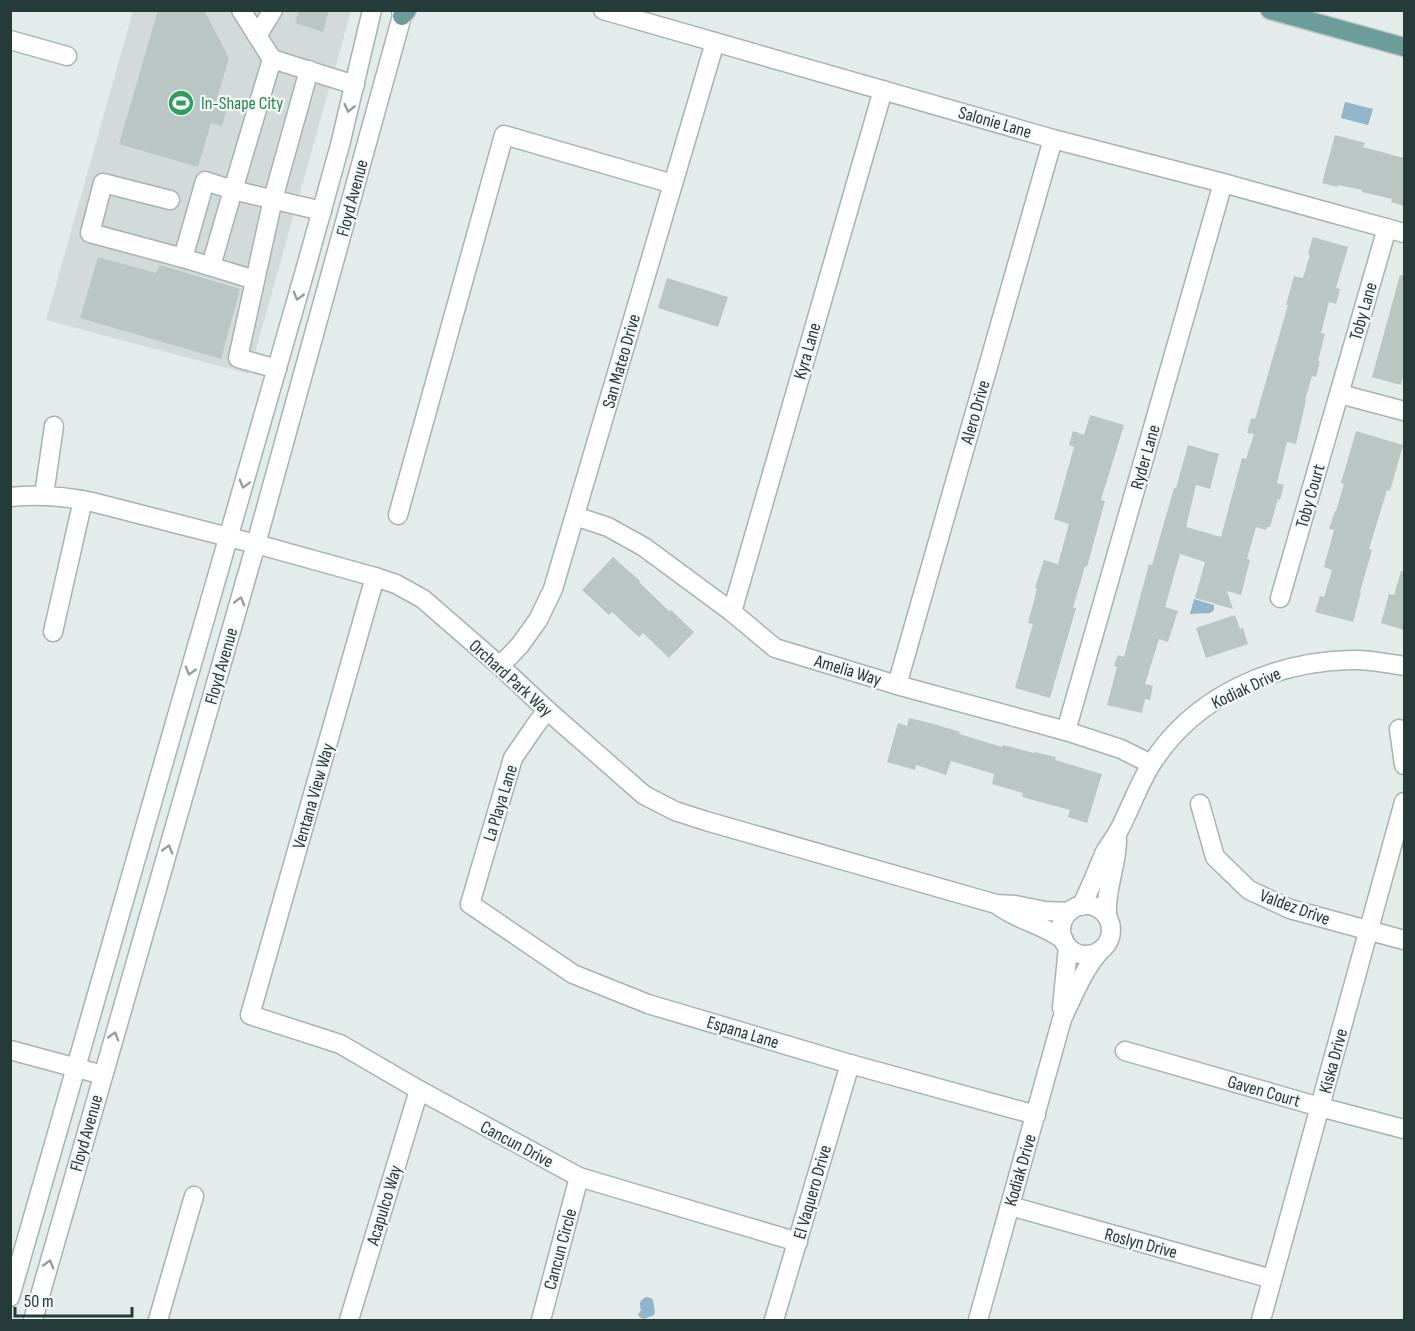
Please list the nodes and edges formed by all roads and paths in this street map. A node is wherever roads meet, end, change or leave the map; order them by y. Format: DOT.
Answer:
graph roads {
  1 [pos="241,10"];
  2 [pos="273,10"];
  3 [pos="372,10"];
  4 [pos="603,10"];
  5 [pos="1270,10"];
  6 [pos="403,12"];
  7 [pos="257,36"];
  8 [pos="10,40"];
  9 [pos="715,42"];
  10 [pos="1404,47"];
  11 [pos="67,56"];
  12 [pos="272,59"];
  13 [pos="309,70"];
  14 [pos="355,85"];
  15 [pos="883,90"];
  16 [pos="1053,139"];
  17 [pos="1223,183"];
  18 [pos="673,184"];
  19 [pos="232,190"];
  20 [pos="273,199"];
  21 [pos="170,200"];
  22 [pos="322,211"];
  23 [pos="1396,230"];
  24 [pos="183,258"];
  25 [pos="211,266"];
  26 [pos="255,280"];
  27 [pos="277,369"];
  28 [pos="1340,394"];
  29 [pos="1404,411"];
  30 [pos="54,426"];
  31 [pos="44,495"];
  32 [pos="10,497"];
  33 [pos="83,500"];
  34 [pos="398,515"];
  35 [pos="575,516"];
  36 [pos="228,537"];
  37 [pos="256,544"];
  38 [pos="375,577"];
  39 [pos="1280,598"];
  40 [pos="732,612"];
  41 [pos="53,632"];
  42 [pos="500,666"];
  43 [pos="1404,666"];
  44 [pos="897,685"];
  45 [pos="547,710"];
  46 [pos="1399,729"];
  47 [pos="1066,731"];
  48 [pos="1151,764"];
  49 [pos="1404,765"];
  50 [pos="1404,802"];
  51 [pos="1200,804"];
  52 [pos="1118,833"];
  53 [pos="470,904"];
  54 [pos="996,904"];
  55 [pos="1075,909"];
  56 [pos="1107,915"];
  57 [pos="1369,931"];
  58 [pos="1404,940"];
  59 [pos="1066,944"];
  60 [pos="1100,951"];
  61 [pos="250,1015"];
  62 [pos="1062,1019"];
  63 [pos="10,1050"];
  64 [pos="1125,1051"];
  65 [pos="850,1064"];
  66 [pos="76,1067"];
  67 [pos="103,1075"];
  68 [pos="419,1090"];
  69 [pos="1320,1107"];
  70 [pos="1036,1115"];
  71 [pos="1404,1129"];
  72 [pos="579,1178"];
  73 [pos="194,1196"];
  74 [pos="1010,1206"];
  75 [pos="798,1242"];
  76 [pos="1272,1279"];
  77 [pos="10,1297"];
  78 [pos="33,1320"];
  79 [pos="158,1320"];
  80 [pos="349,1320"];
  81 [pos="541,1320"];
  82 [pos="774,1320"];
  83 [pos="978,1320"];
  84 [pos="1261,1320"];
  1 -- 7 [label="street"];
  2 -- 7 [label="street"];
  3 -- 14 [label="street, Floyd Avenue"];
  4 -- 9 [label="street, Salonie Lane"];
  5 -- 10 [label="main road"];
  6 -- 37 [label="street, Floyd Avenue"];
  7 -- 12 [label="street"];
  8 -- 11 [label="street"];
  9 -- 15 [label="street, Salonie Lane"];
  9 -- 18 [label="street, San Mateo Drive"];
  12 -- 13 [label="street"];
  12 -- 19 [label="street"];
  13 -- 14 [label="street"];
  13 -- 20 [label="street"];
  14 -- 22 [label="street, Floyd Avenue, one-way"];
  15 -- 16 [label="street, Salonie Lane"];
  15 -- 40 [label="street, Kyra Lane"];
  16 -- 17 [label="street, Salonie Lane"];
  16 -- 44 [label="street, Alero Drive"];
  17 -- 23 [label="street, Salonie Lane"];
  17 -- 47 [label="street, Ryder Lane"];
  18 -- 34 [label="street"];
  18 -- 35 [label="street, San Mateo Drive"];
  19 -- 20 [label="street"];
  19 -- 24 [label="street"];
  19 -- 25 [label="street"];
  20 -- 22 [label="street"];
  20 -- 26 [label="street"];
  21 -- 24 [label="street"];
  22 -- 27 [label="street, Floyd Avenue, one-way"];
  23 -- 28 [label="street, Toby Lane"];
  24 -- 25 [label="street"];
  25 -- 26 [label="street"];
  26 -- 27 [label="street"];
  27 -- 36 [label="street, Floyd Avenue, one-way"];
  28 -- 29 [label="street"];
  28 -- 39 [label="street, Toby Court"];
  30 -- 31 [label="street"];
  31 -- 32 [label="street, Orchard Park Way"];
  31 -- 33 [label="street, Orchard Park Way"];
  33 -- 36 [label="street, Orchard Park Way"];
  33 -- 41 [label="street"];
  35 -- 40 [label="street, Amelia Way"];
  35 -- 42 [label="street, San Mateo Drive"];
  36 -- 37 [label="street, Orchard Park Way"];
  36 -- 66 [label="street, Floyd Avenue, one-way"];
  37 -- 38 [label="street, Orchard Park Way"];
  67 -- 37 [label="street, Floyd Avenue, one-way"];
  38 -- 42 [label="street, Orchard Park Way"];
  38 -- 61 [label="street, Ventana View Way"];
  40 -- 44 [label="street, Amelia Way"];
  42 -- 45 [label="street, Orchard Park Way"];
  43 -- 48 [label="street, Kodiak Drive"];
  44 -- 47 [label="street, Amelia Way"];
  45 -- 53 [label="street, La Playa Lane"];
  45 -- 54 [label="street, Orchard Park Way"];
  46 -- 49 [label="street"];
  47 -- 48 [label="street, Amelia Way"];
  48 -- 52 [label="street, Kodiak Drive"];
  50 -- 57 [label="street, Kiska Drive"];
  51 -- 57 [label="street, Valdez Drive"];
  52 -- 55 [label="street, Kodiak Drive"];
  52 -- 56 [label="street, Kodiak Drive"];
  53 -- 65 [label="street, Espana Lane"];
  54 -- 55 [label="street, Orchard Park Way"];
  54 -- 59 [label="street, Orchard Park Way"];
  55 -- 56 [label="street"];
  55 -- 59 [label="street"];
  56 -- 60 [label="street"];
  57 -- 58 [label="street, Valdez Drive"];
  57 -- 69 [label="street, Kiska Drive"];
  59 -- 60 [label="street"];
  59 -- 62 [label="street, Kodiak Drive"];
  60 -- 62 [label="street, Kodiak Drive"];
  61 -- 68 [label="street, Cancun Drive"];
  62 -- 70 [label="street, Kodiak Drive"];
  63 -- 66 [label="street"];
  64 -- 69 [label="street, Gaven Court"];
  65 -- 70 [label="street, Espana Lane"];
  65 -- 75 [label="street, El Vaquero Drive"];
  66 -- 67 [label="street"];
  66 -- 77 [label="street, Floyd Avenue"];
  78 -- 67 [label="street, Floyd Avenue, one-way"];
  68 -- 72 [label="street, Cancun Drive"];
  68 -- 80 [label="street, Acapulco Way"];
  69 -- 71 [label="street, Gaven Court"];
  69 -- 76 [label="street, Kiska Drive"];
  70 -- 74 [label="street, Kodiak Drive"];
  72 -- 75 [label="street, Cancun Drive"];
  72 -- 81 [label="street, Cancun Circle"];
  73 -- 79 [label="street"];
  74 -- 76 [label="street, Roslyn Drive"];
  74 -- 83 [label="street, Kodiak Drive"];
  75 -- 82 [label="street, El Vaquero Drive"];
  76 -- 84 [label="street, Kiska Drive"];
}
